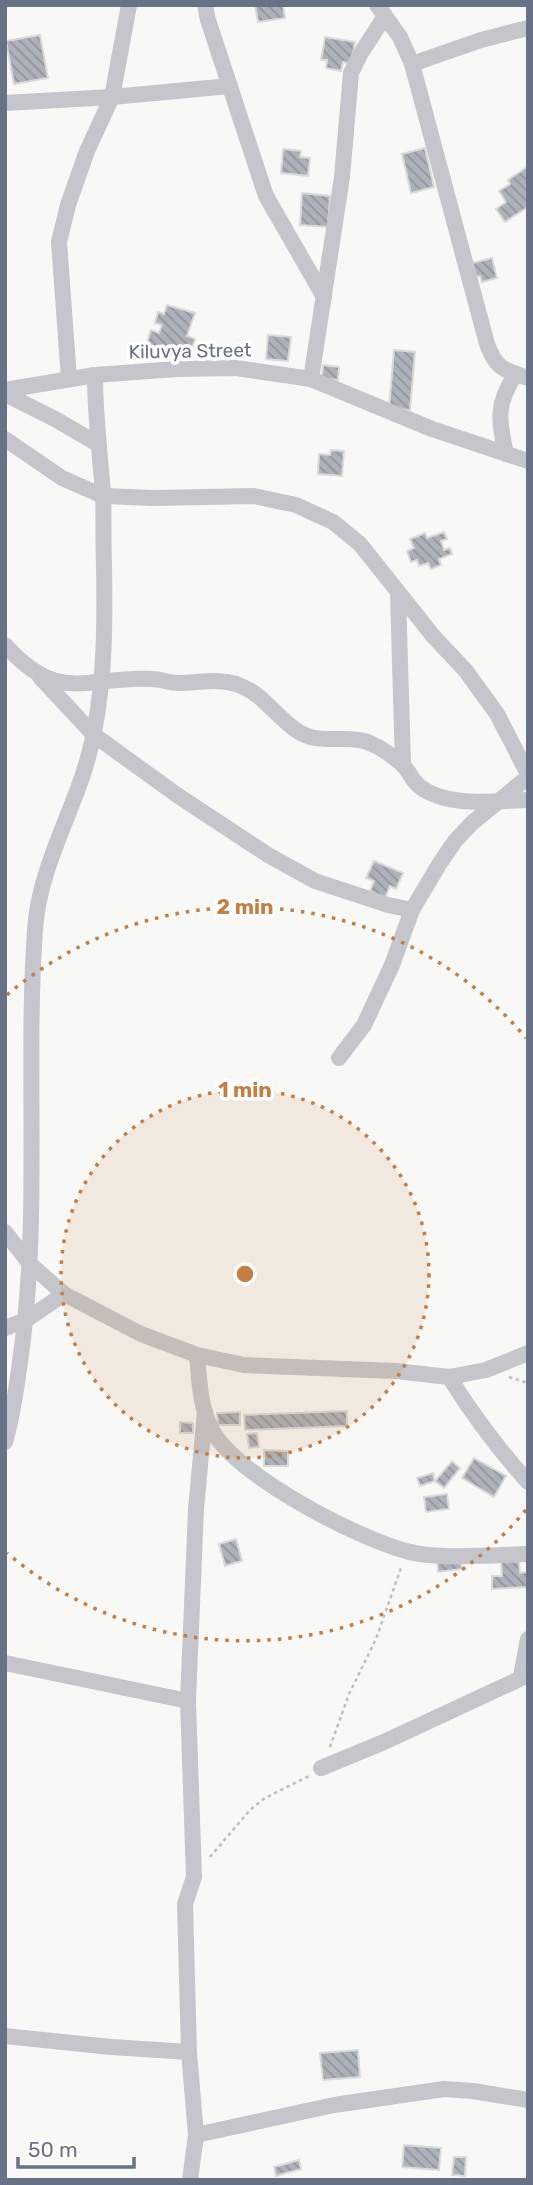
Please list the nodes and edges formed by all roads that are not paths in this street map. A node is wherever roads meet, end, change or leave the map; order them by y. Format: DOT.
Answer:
graph roads {
  1 [pos="129,5"];
  2 [pos="192,5"];
  3 [pos="381,11"];
  4 [pos="206,13"];
  5 [pos="528,28"];
  6 [pos="412,64"];
  7 [pos="230,86"];
  8 [pos="112,97"];
  9 [pos="5,103"];
  10 [pos="324,297"];
  11 [pos="94,375"];
  12 [pos="522,376"];
  13 [pos="69,379"];
  14 [pos="312,379"];
  15 [pos="5,392"];
  16 [pos="5,439"];
  17 [pos="98,444"];
  18 [pos="506,454"];
  19 [pos="528,461"];
  20 [pos="103,496"];
  21 [pos="398,594"];
  22 [pos="5,645"];
  23 [pos="37,674"];
  24 [pos="102,681"];
  25 [pos="94,735"];
  26 [pos="403,765"];
  27 [pos="528,775"];
  28 [pos="501,800"];
  29 [pos="528,800"];
  30 [pos="412,910"];
  31 [pos="339,1058"];
  32 [pos="5,1232"];
  33 [pos="30,1264"];
  34 [pos="64,1294"];
  35 [pos="26,1320"];
  36 [pos="5,1328"];
  37 [pos="528,1353"];
  38 [pos="197,1355"];
  39 [pos="449,1377"];
  40 [pos="205,1412"];
  41 [pos="5,1443"];
  42 [pos="528,1482"];
  43 [pos="528,1554"];
  44 [pos="528,1639"];
  45 [pos="5,1663"];
  46 [pos="524,1676"];
  47 [pos="188,1701"];
  48 [pos="321,1768"];
  49 [pos="5,2036"];
  50 [pos="189,2052"];
  51 [pos="528,2100"];
  52 [pos="196,2135"];
  53 [pos="190,2180"];
  1 -- 8 [label="street"];
  2 -- 4 [label="street"];
  3 -- 6 [label="street"];
  3 -- 10 [label="street"];
  4 -- 7 [label="street"];
  5 -- 6 [label="street"];
  6 -- 12 [label="street"];
  7 -- 8 [label="street"];
  7 -- 10 [label="street"];
  8 -- 9 [label="street"];
  8 -- 13 [label="street"];
  10 -- 14 [label="street"];
  11 -- 13 [label="street, Kiluvya Street"];
  11 -- 14 [label="street, Kiluvya Street"];
  11 -- 17 [label="street"];
  12 -- 18 [label="street"];
  13 -- 15 [label="street, Kiluvya Street"];
  14 -- 18 [label="street, Kiluvya Street"];
  15 -- 17 [label="street"];
  16 -- 20 [label="street"];
  17 -- 20 [label="street"];
  18 -- 19 [label="street, Kiluvya Street"];
  20 -- 21 [label="street"];
  20 -- 24 [label="street"];
  21 -- 26 [label="street"];
  21 -- 27 [label="street"];
  22 -- 23 [label="street"];
  23 -- 24 [label="street"];
  23 -- 25 [label="street"];
  24 -- 25 [label="street"];
  24 -- 26 [label="street"];
  25 -- 30 [label="street"];
  25 -- 33 [label="street"];
  26 -- 28 [label="street"];
  27 -- 28 [label="street"];
  28 -- 29 [label="street"];
  28 -- 30 [label="street"];
  30 -- 31 [label="street"];
  32 -- 33 [label="street"];
  33 -- 34 [label="street"];
  33 -- 35 [label="street"];
  34 -- 35 [label="street"];
  34 -- 38 [label="street"];
  35 -- 36 [label="street"];
  35 -- 41 [label="street"];
  37 -- 39 [label="street"];
  38 -- 39 [label="street"];
  38 -- 40 [label="street"];
  39 -- 42 [label="street"];
  40 -- 43 [label="street"];
  40 -- 47 [label="street"];
  44 -- 46 [label="street"];
  45 -- 47 [label="street"];
  46 -- 48 [label="street"];
  47 -- 50 [label="street"];
  49 -- 50 [label="street"];
  50 -- 52 [label="street"];
  51 -- 52 [label="street"];
  52 -- 53 [label="street"];
}
